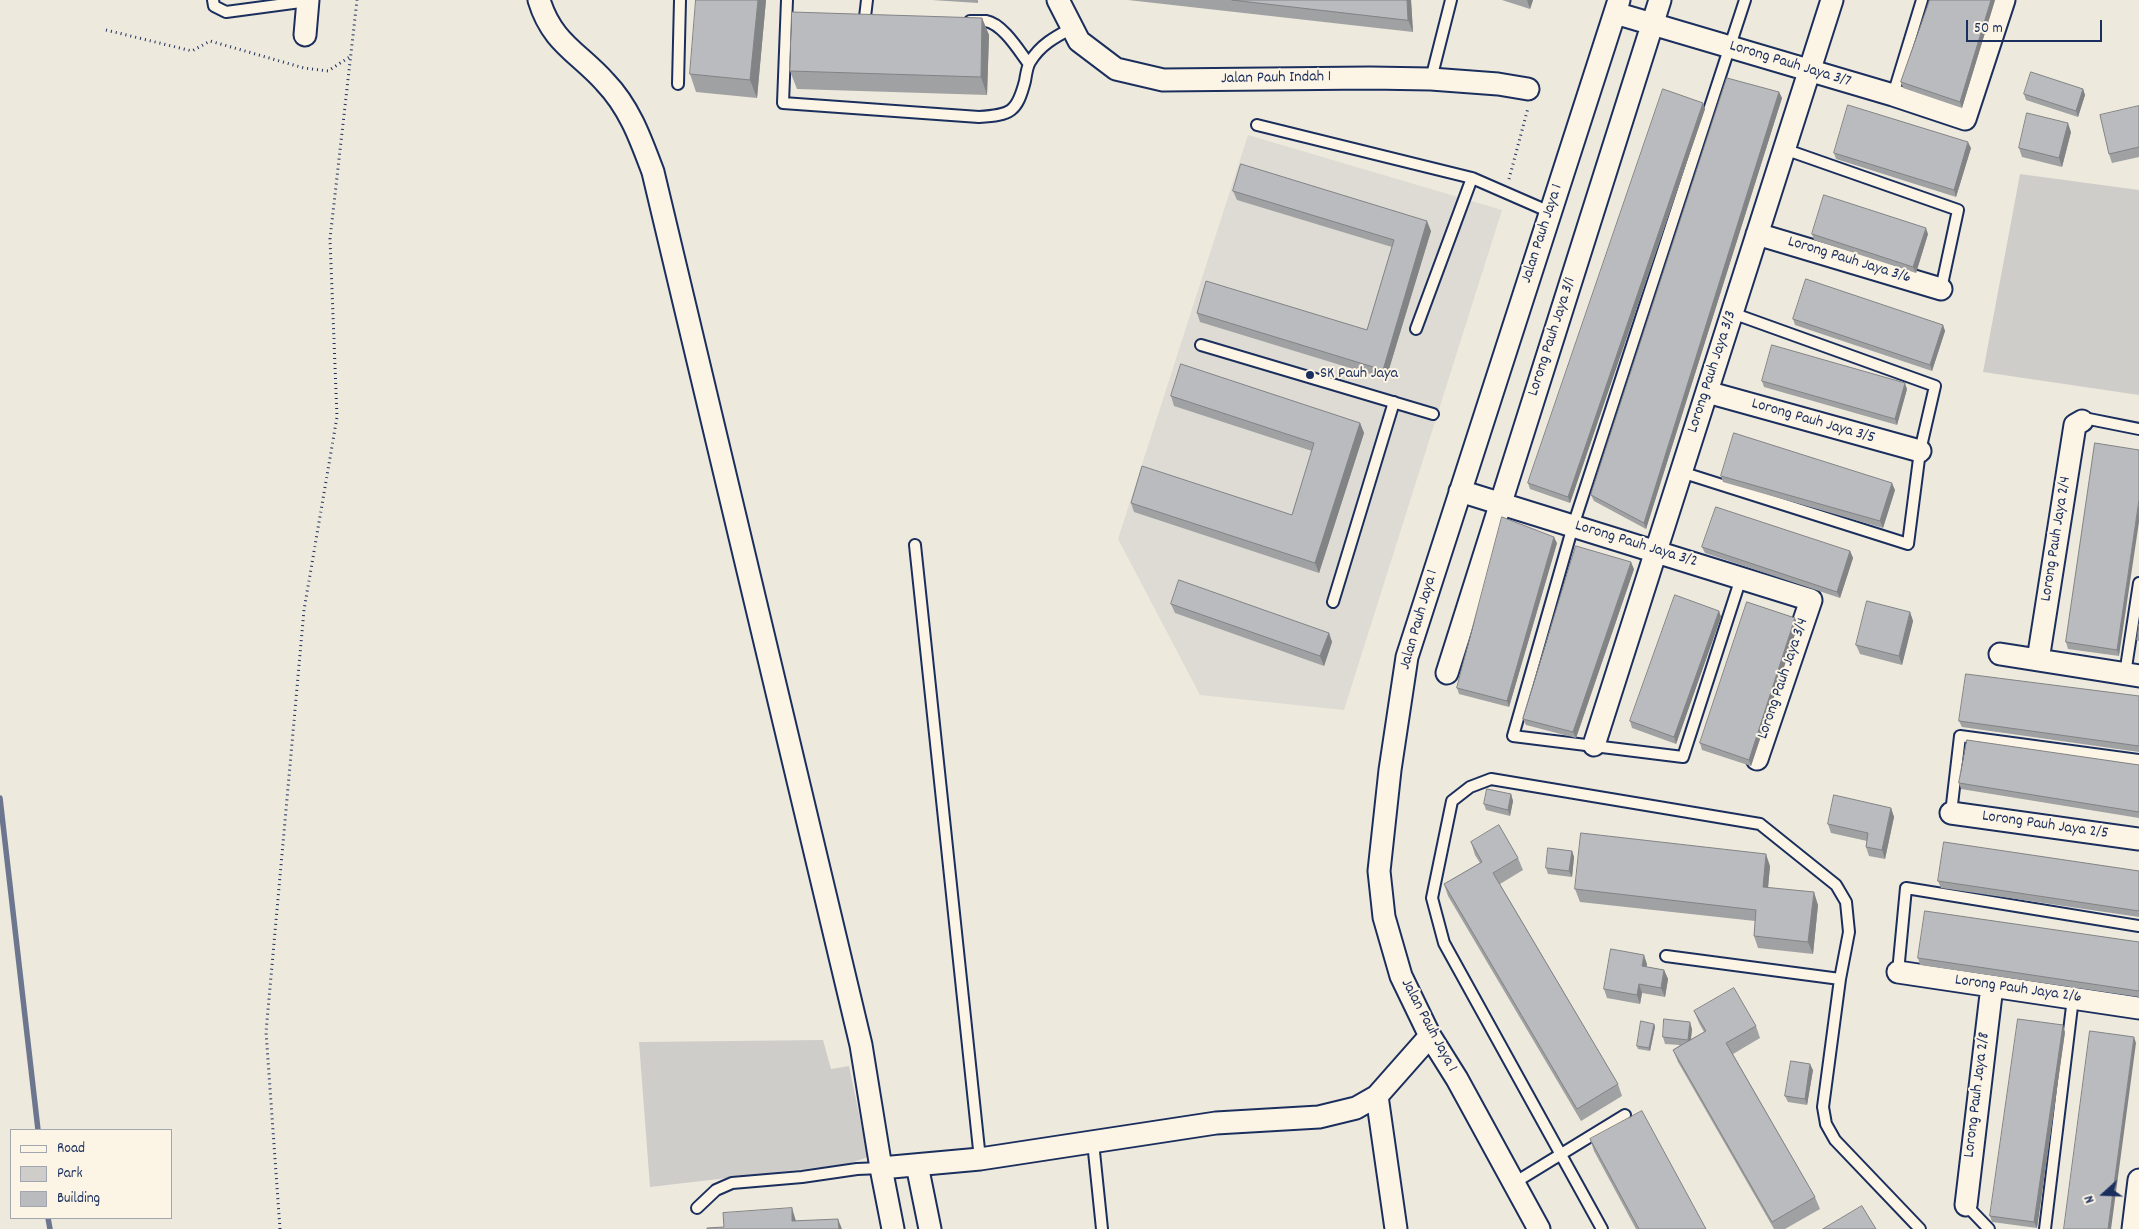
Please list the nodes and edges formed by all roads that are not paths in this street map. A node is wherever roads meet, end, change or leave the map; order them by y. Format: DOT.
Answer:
graph roads {
  1 [pos="213,0"];
  2 [pos="539,0"];
  3 [pos="680,0"];
  4 [pos="787,0"];
  5 [pos="867,0"];
  6 [pos="1058,0"];
  7 [pos="1451,0"];
  8 [pos="1660,0"];
  9 [pos="1745,0"];
  10 [pos="1832,0"];
  11 [pos="1922,0"];
  12 [pos="2004,0"];
  13 [pos="308,1"];
  14 [pos="1617,6"];
  15 [pos="865,17"];
  16 [pos="960,20"];
  17 [pos="1653,24"];
  18 [pos="1072,28"];
  19 [pos="305,35"];
  20 [pos="1729,46"];
  21 [pos="1029,64"];
  22 [pos="1809,71"];
  23 [pos="1431,79"];
  24 [pos="678,84"];
  25 [pos="1528,90"];
  26 [pos="1893,95"];
  27 [pos="1257,125"];
  28 [pos="1784,149"];
  29 [pos="1472,178"];
  30 [pos="1550,212"];
  31 [pos="1757,234"];
  32 [pos="1940,289"];
  33 [pos="1732,313"];
  34 [pos="1416,329"];
  35 [pos="1201,345"];
  36 [pos="1707,392"];
  37 [pos="1394,402"];
  38 [pos="1433,414"];
  39 [pos="2082,421"];
  40 [pos="2139,429"];
  41 [pos="1920,451"];
  42 [pos="1681,472"];
  43 [pos="1460,491"];
  44 [pos="1500,503"];
  45 [pos="1573,526"];
  46 [pos="915,545"];
  47 [pos="1656,552"];
  48 [pos="1741,578"];
  49 [pos="2139,583"];
  50 [pos="1811,600"];
  51 [pos="1333,602"];
  52 [pos="2000,654"];
  53 [pos="2038,660"];
  54 [pos="1447,673"];
  55 [pos="2132,675"];
  56 [pos="1594,745"];
  57 [pos="1757,759"];
  58 [pos="2139,760"];
  59 [pos="1950,813"];
  60 [pos="2139,838"];
  61 [pos="2139,926"];
  62 [pos="1666,956"];
  63 [pos="1898,972"];
  64 [pos="1840,979"];
  65 [pos="1992,986"];
  66 [pos="2073,998"];
  67 [pos="2139,1008"];
  68 [pos="1430,1036"];
  69 [pos="1377,1096"];
  70 [pos="1625,1115"];
  71 [pos="1092,1142"];
  72 [pos="1562,1154"];
  73 [pos="980,1159"];
  74 [pos="916,1165"];
  75 [pos="881,1168"];
  76 [pos="2139,1180"];
  77 [pos="1514,1182"];
  78 [pos="1966,1205"];
  79 [pos="697,1208"];
  80 [pos="893,1229"];
  81 [pos="930,1229"];
  82 [pos="1102,1229"];
  83 [pos="1396,1229"];
  84 [pos="1540,1229"];
  85 [pos="1602,1229"];
  86 [pos="1920,1229"];
  87 [pos="1989,1229"];
  88 [pos="2045,1229"];
  89 [pos="2133,1229"];
  1 -- 13 [label="lane"];
  2 -- 75 [label="street"];
  3 -- 24 [label="lane"];
  4 -- 21 [label="lane"];
  5 -- 15 [label="lane"];
  6 -- 18 [label="street, Jalan Pauh Indah 1"];
  7 -- 23 [label="lane"];
  8 -- 17 [label="street, Lorong Pauh Jaya 3/1"];
  9 -- 20 [label="lane"];
  10 -- 22 [label="street, Lorong Pauh Jaya 3/3"];
  11 -- 26 [label="lane"];
  12 -- 26 [label="street, Lorong Pauh Jaya 3/7"];
  13 -- 19 [label="street"];
  14 -- 17 [label="street, Lorong Pauh Jaya 3/7"];
  14 -- 30 [label="street, Jalan Pauh Jaya 1"];
  16 -- 21 [label="lane"];
  17 -- 20 [label="street, Lorong Pauh Jaya 3/7"];
  17 -- 44 [label="street, Lorong Pauh Jaya 3/1"];
  18 -- 21 [label="lane"];
  18 -- 23 [label="street, Jalan Pauh Indah 1"];
  20 -- 22 [label="street, Lorong Pauh Jaya 3/7"];
  20 -- 45 [label="lane"];
  22 -- 26 [label="street, Lorong Pauh Jaya 3/7"];
  22 -- 28 [label="street, Lorong Pauh Jaya 3/3"];
  23 -- 25 [label="street, Jalan Pauh Indah 1"];
  27 -- 29 [label="lane"];
  28 -- 31 [label="street, Lorong Pauh Jaya 3/3"];
  28 -- 32 [label="lane"];
  29 -- 30 [label="lane"];
  29 -- 34 [label="lane"];
  30 -- 43 [label="street, Jalan Pauh Jaya 1"];
  31 -- 32 [label="street, Lorong Pauh Jaya 3/6"];
  31 -- 33 [label="street, Lorong Pauh Jaya 3/3"];
  33 -- 36 [label="street, Lorong Pauh Jaya 3/3"];
  33 -- 41 [label="lane"];
  35 -- 37 [label="lane"];
  36 -- 41 [label="street, Lorong Pauh Jaya 3/5"];
  36 -- 42 [label="street, Lorong Pauh Jaya 3/3"];
  37 -- 38 [label="lane"];
  37 -- 51 [label="lane"];
  39 -- 40 [label="lane"];
  39 -- 53 [label="street, Lorong Pauh Jaya 2/4"];
  41 -- 42 [label="lane"];
  42 -- 47 [label="street, Lorong Pauh Jaya 3/3"];
  43 -- 44 [label="street, Lorong Pauh Jaya 3/2"];
  43 -- 68 [label="street, Jalan Pauh Jaya 1"];
  44 -- 45 [label="street, Lorong Pauh Jaya 3/2"];
  44 -- 54 [label="street, Lorong Pauh Jaya 3/1"];
  45 -- 47 [label="street, Lorong Pauh Jaya 3/2"];
  45 -- 56 [label="lane"];
  46 -- 73 [label="lane"];
  47 -- 48 [label="street, Lorong Pauh Jaya 3/2"];
  47 -- 56 [label="street, Lorong Pauh Jaya 3/3"];
  48 -- 50 [label="street, Lorong Pauh Jaya 3/2"];
  48 -- 56 [label="lane"];
  49 -- 55 [label="lane"];
  50 -- 57 [label="street, Lorong Pauh Jaya 3/4"];
  52 -- 53 [label="street"];
  53 -- 55 [label="street"];
  58 -- 59 [label="lane"];
  59 -- 60 [label="street, Lorong Pauh Jaya 2/5"];
  61 -- 63 [label="lane"];
  62 -- 64 [label="lane"];
  63 -- 65 [label="street, Lorong Pauh Jaya 2/6"];
  64 -- 72 [label="lane"];
  64 -- 86 [label="lane"];
  65 -- 66 [label="street, Lorong Pauh Jaya 2/6"];
  65 -- 78 [label="street, Lorong Pauh Jaya 2/8"];
  66 -- 67 [label="street, Lorong Pauh Jaya 2/6"];
  66 -- 88 [label="lane"];
  68 -- 69 [label="street"];
  68 -- 77 [label="street, Jalan Pauh Jaya 1"];
  69 -- 71 [label="street"];
  69 -- 83 [label="street"];
  70 -- 72 [label="lane"];
  71 -- 73 [label="street"];
  71 -- 82 [label="lane"];
  72 -- 77 [label="lane"];
  72 -- 85 [label="lane"];
  73 -- 74 [label="street"];
  74 -- 75 [label="street"];
  74 -- 81 [label="street"];
  75 -- 79 [label="lane"];
  75 -- 80 [label="street"];
  76 -- 89 [label="street"];
  77 -- 84 [label="street, Jalan Pauh Jaya 1"];
  78 -- 87 [label="lane"];
}
